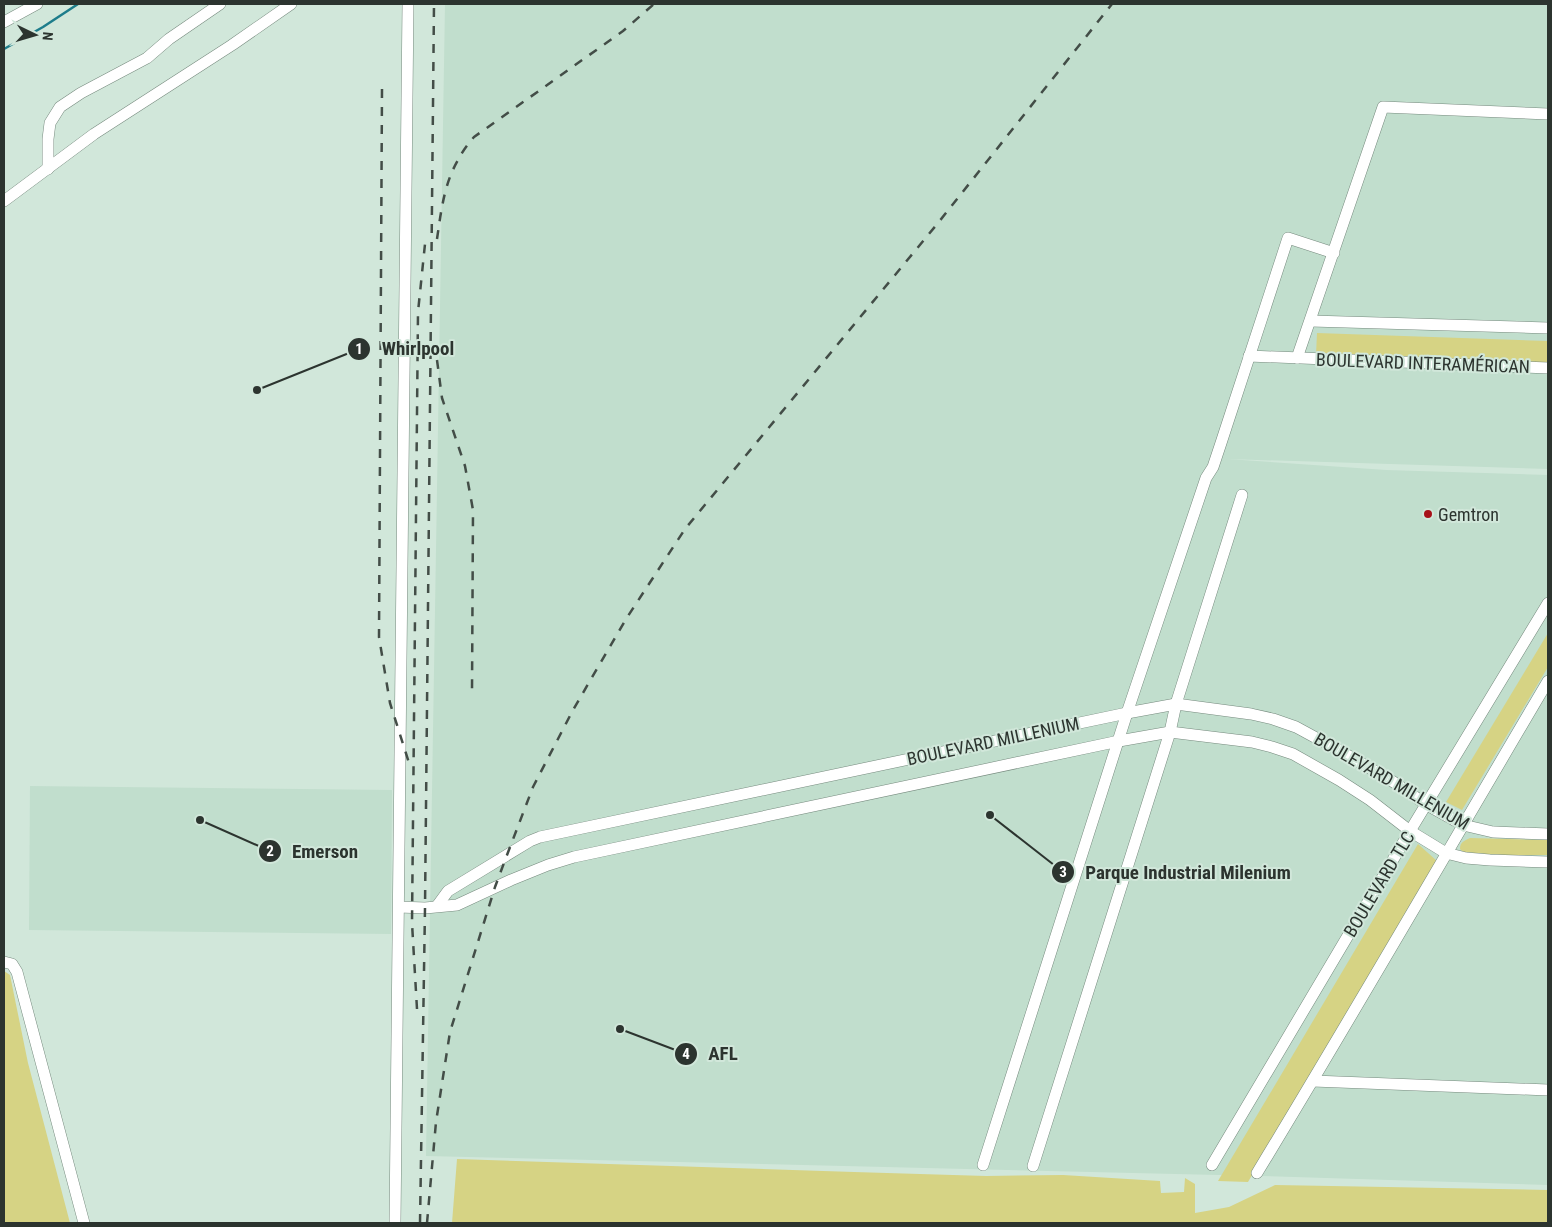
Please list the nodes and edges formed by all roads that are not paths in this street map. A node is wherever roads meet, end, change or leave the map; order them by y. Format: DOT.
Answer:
graph roads {
  1 [pos="37,4"];
  2 [pos="220,4"];
  3 [pos="291,4"];
  4 [pos="408,4"];
  5 [pos="4,22"];
  6 [pos="1548,114"];
  7 [pos="48,169"];
  8 [pos="4,201"];
  9 [pos="1334,253"];
  10 [pos="1311,321"];
  11 [pos="1548,328"];
  12 [pos="1249,356"];
  13 [pos="1297,358"];
  14 [pos="1548,368"];
  15 [pos="1242,494"];
  16 [pos="1548,603"];
  17 [pos="1548,682"];
  18 [pos="1176,704"];
  19 [pos="1127,713"];
  20 [pos="1170,732"];
  21 [pos="1119,741"];
  22 [pos="1427,805"];
  23 [pos="1463,825"];
  24 [pos="1410,831"];
  25 [pos="1548,834"];
  26 [pos="1446,853"];
  27 [pos="1548,862"];
  28 [pos="437,906"];
  29 [pos="399,908"];
  30 [pos="4,962"];
  31 [pos="1313,1082"];
  32 [pos="1548,1090"];
  33 [pos="1212,1165"];
  34 [pos="983,1166"];
  35 [pos="1033,1166"];
  36 [pos="1257,1173"];
  37 [pos="84,1223"];
  38 [pos="395,1223"];
  1 -- 5 [label="street"];
  2 -- 7 [label="street"];
  3 -- 7 [label="street"];
  4 -- 29 [label="street"];
  6 -- 9 [label="street"];
  7 -- 8 [label="street"];
  9 -- 10 [label="street"];
  9 -- 12 [label="street"];
  10 -- 11 [label="street"];
  10 -- 13 [label="street"];
  12 -- 13 [label="street, BOULEVARD INTERAMÉRICAN"];
  12 -- 19 [label="street"];
  13 -- 14 [label="street, BOULEVARD INTERAMÉRICAN"];
  15 -- 18 [label="street"];
  16 -- 22 [label="street, BOULEVARD TLC"];
  17 -- 23 [label="street"];
  18 -- 19 [label="street, BOULEVARD MILLENIUM"];
  18 -- 20 [label="street"];
  18 -- 22 [label="street, BOULEVARD MILLENIUM"];
  19 -- 21 [label="street"];
  19 -- 28 [label="street, BOULEVARD MILLENIUM"];
  20 -- 21 [label="street, BOULEVARD MILLENIUM"];
  20 -- 24 [label="street, BOULEVARD MILLENIUM"];
  20 -- 35 [label="street"];
  21 -- 28 [label="street, BOULEVARD MILLENIUM"];
  21 -- 34 [label="street"];
  22 -- 23 [label="street, BOULEVARD MILLENIUM"];
  22 -- 24 [label="street, BOULEVARD TLC"];
  23 -- 25 [label="street, BOULEVARD MILLENIUM"];
  23 -- 26 [label="street"];
  24 -- 26 [label="street, BOULEVARD MILLENIUM"];
  24 -- 33 [label="street, BOULEVARD TLC"];
  26 -- 27 [label="street, BOULEVARD MILLENIUM"];
  26 -- 31 [label="street"];
  28 -- 29 [label="street, BOULEVARD MILLENIUM"];
  29 -- 38 [label="street"];
  30 -- 37 [label="street"];
  31 -- 32 [label="street"];
  31 -- 36 [label="street"];
}
